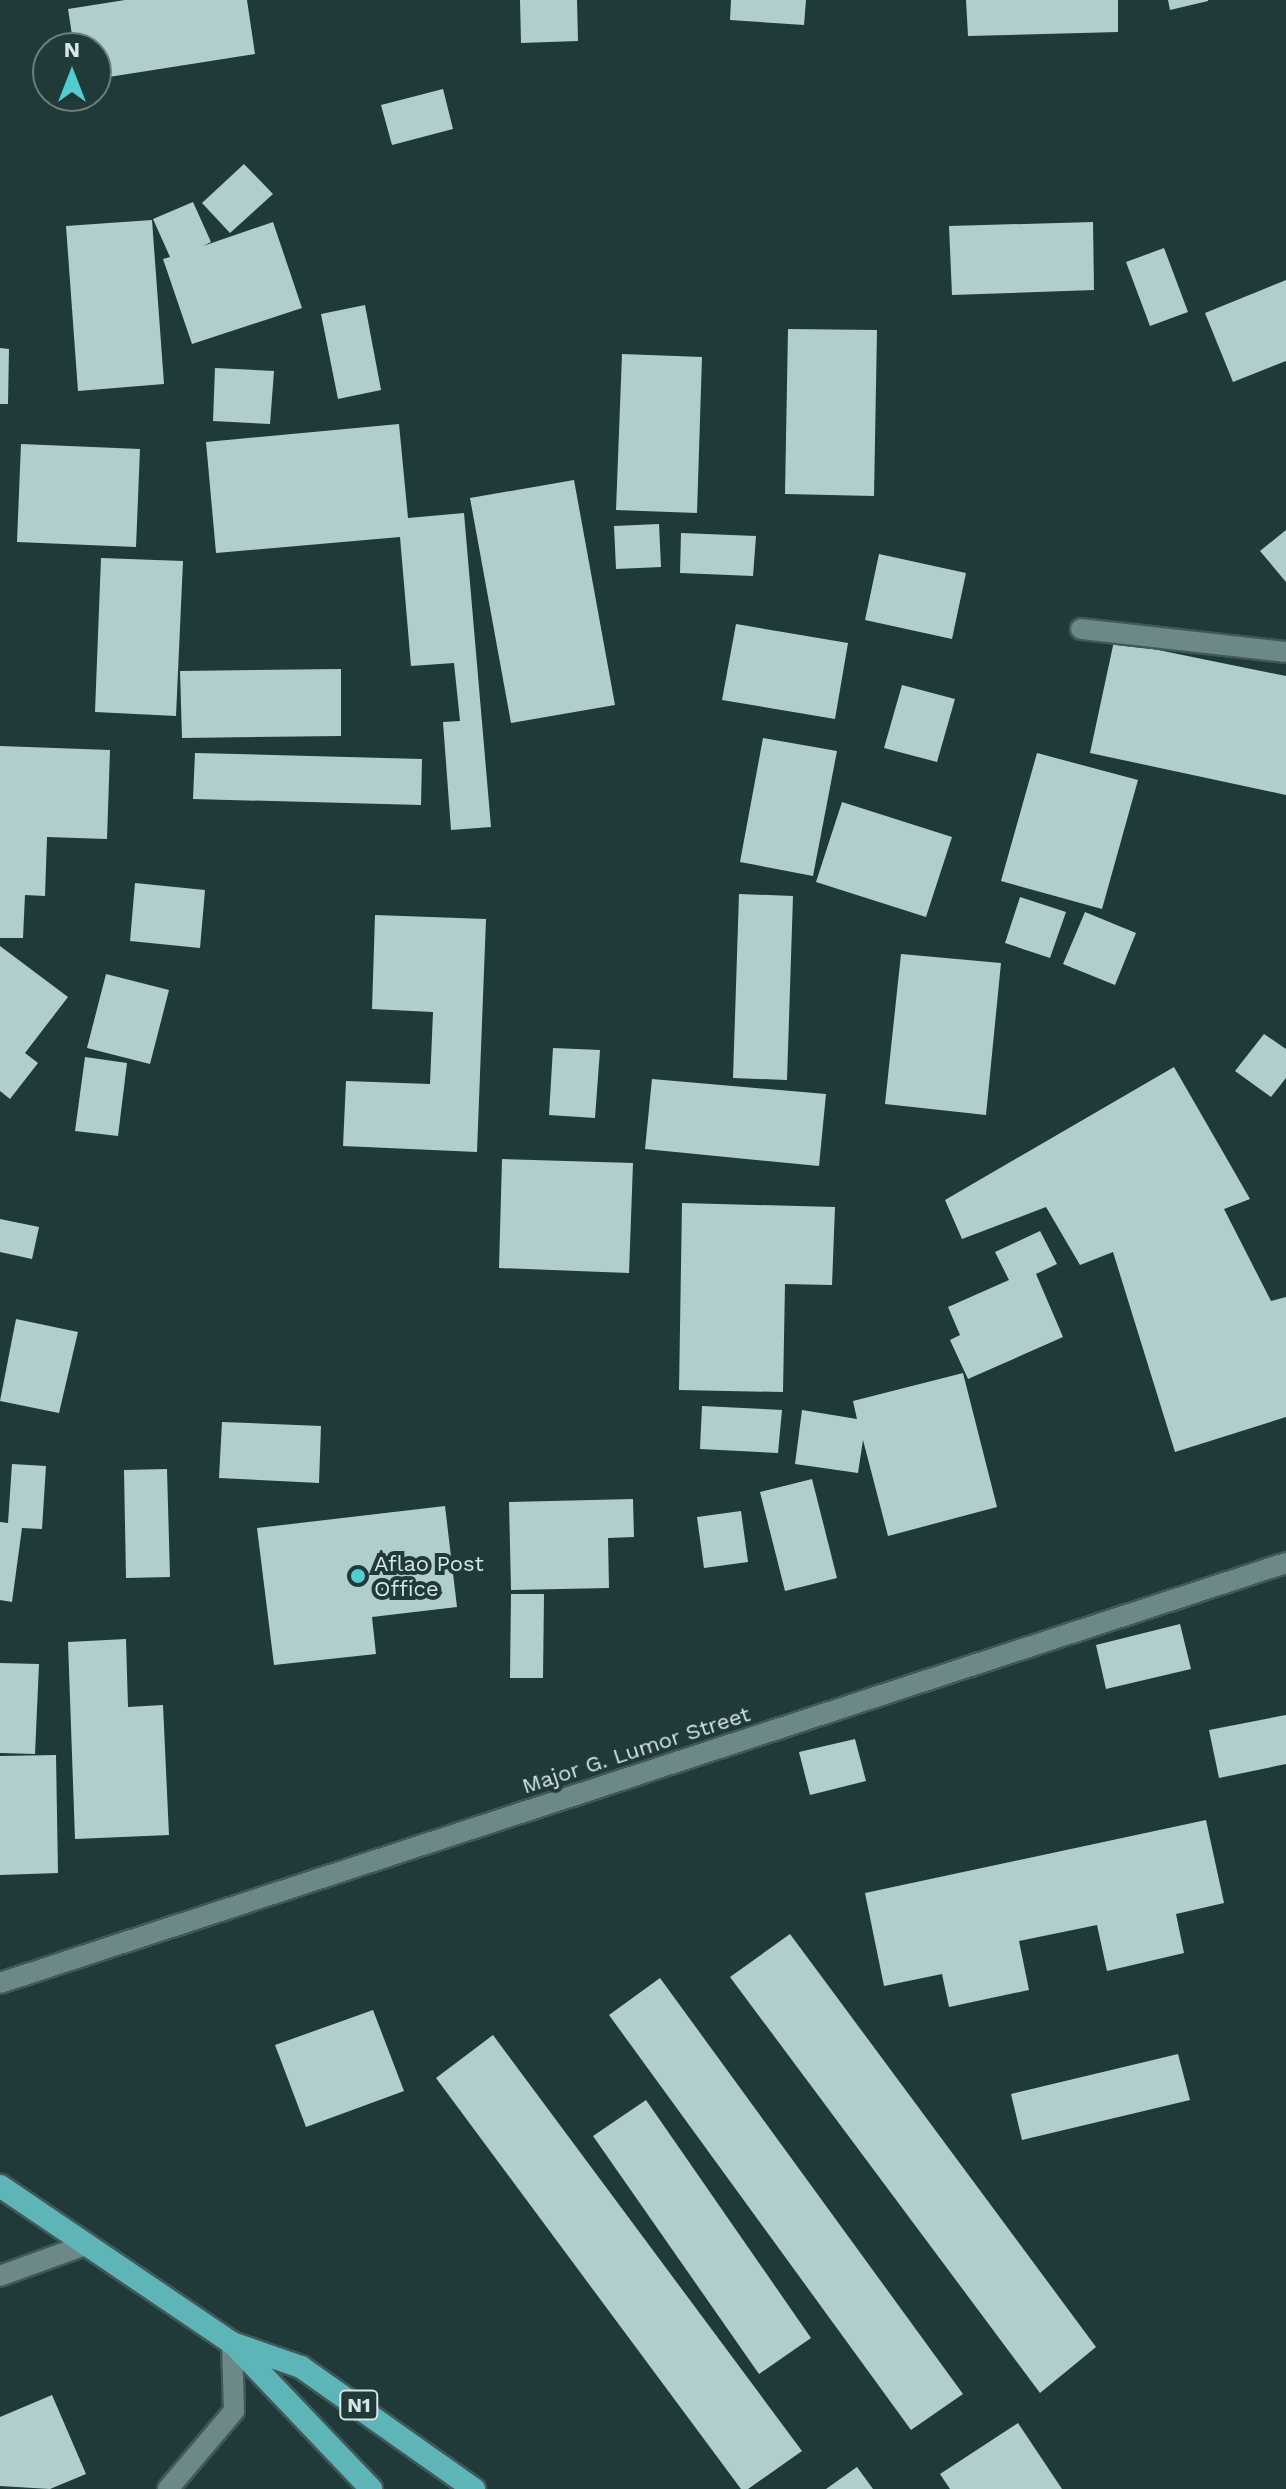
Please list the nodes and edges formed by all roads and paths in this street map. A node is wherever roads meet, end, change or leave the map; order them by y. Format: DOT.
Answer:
graph roads {
  1 [pos="1081,629"];
  2 [pos="1286,652"];
  3 [pos="1286,1563"];
  4 [pos="0,1983"];
  5 [pos="0,2186"];
  6 [pos="85,2245"];
  7 [pos="0,2276"];
  8 [pos="232,2343"];
  9 [pos="168,2489"];
  10 [pos="371,2489"];
  11 [pos="474,2489"];
  1 -- 2 [label="street"];
  3 -- 4 [label="street, Major G. Lumor Street"];
  5 -- 6 [label="highway, N1"];
  6 -- 7 [label="street"];
  6 -- 8 [label="highway, N1"];
  8 -- 9 [label="street"];
  8 -- 10 [label="highway, N1"];
  8 -- 11 [label="highway, N1"];
}
